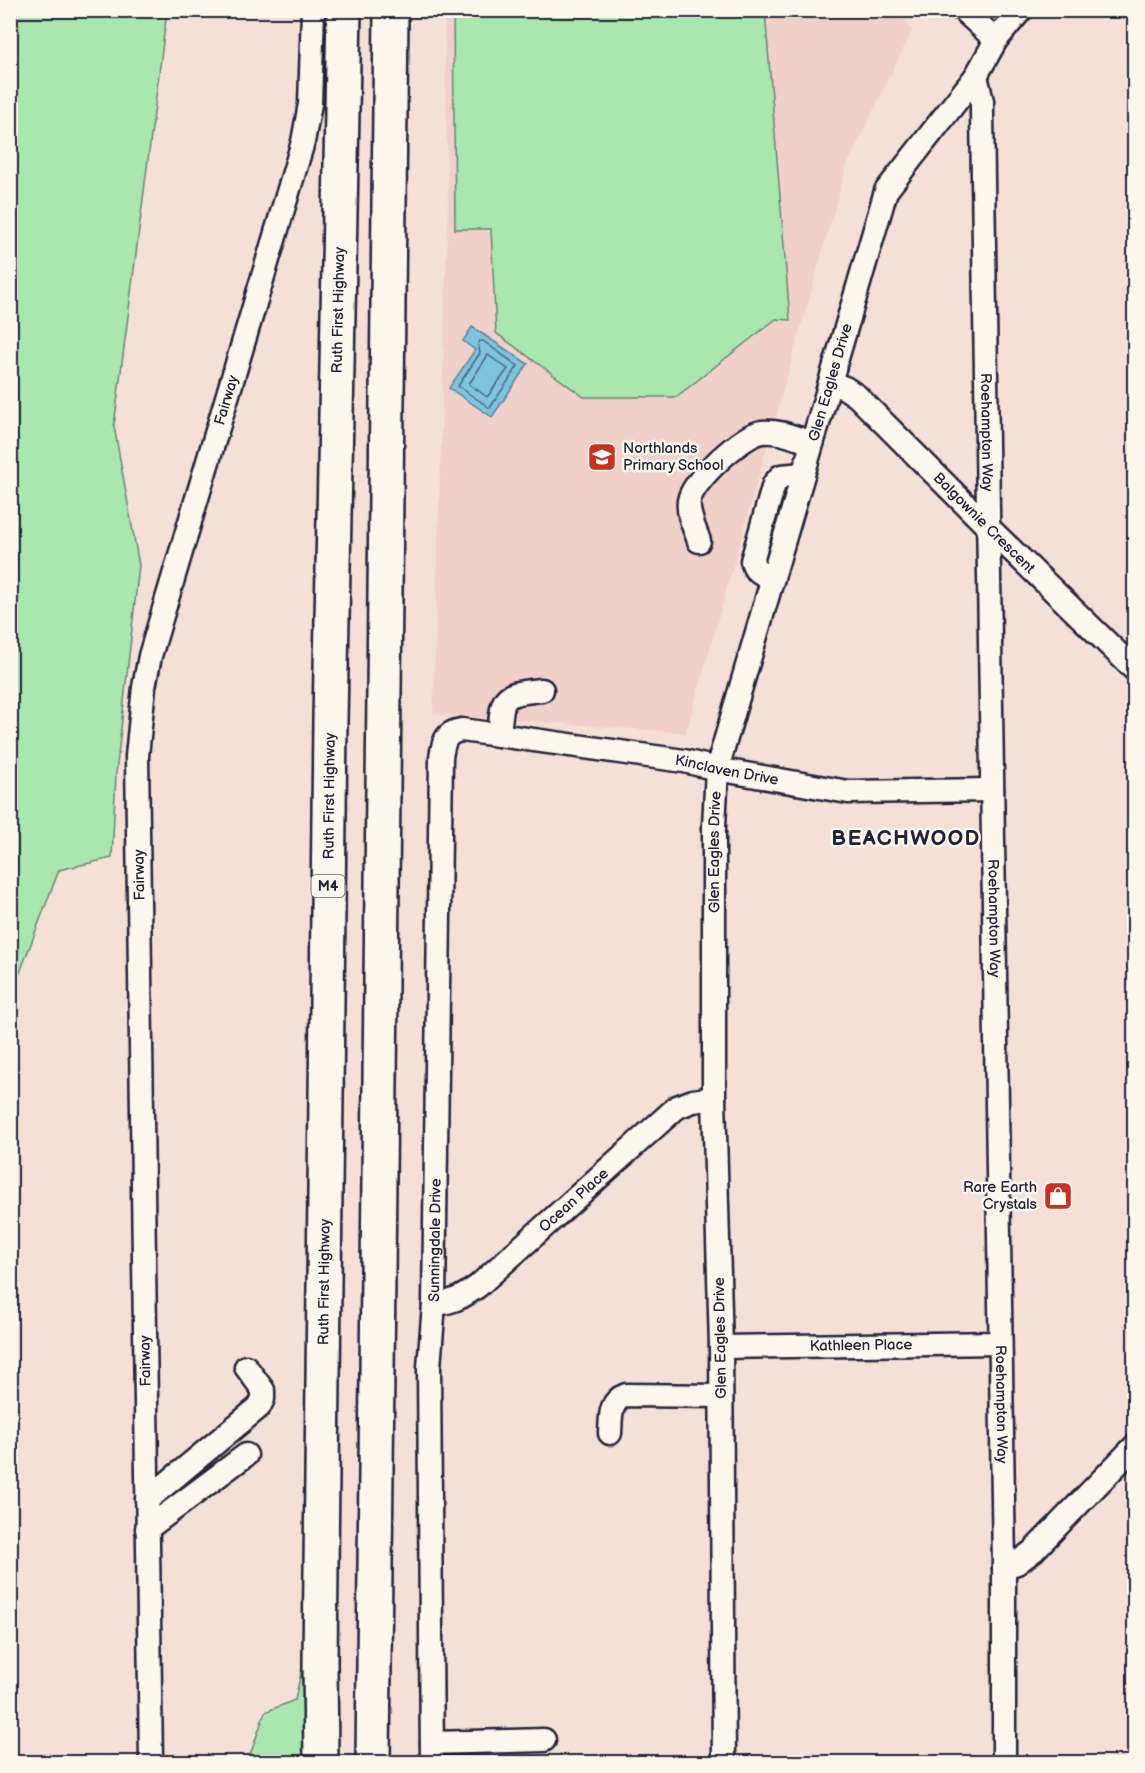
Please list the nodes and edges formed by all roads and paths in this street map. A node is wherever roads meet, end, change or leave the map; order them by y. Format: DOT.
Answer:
graph roads {
  1 [pos="313,10"];
  2 [pos="344,10"];
  3 [pos="391,10"];
  4 [pos="963,10"];
  5 [pos="1021,10"];
  6 [pos="996,40"];
  7 [pos="976,76"];
  8 [pos="952,105"];
  9 [pos="982,113"];
  10 [pos="830,383"];
  11 [pos="812,443"];
  12 [pos="989,528"];
  13 [pos="699,542"];
  14 [pos="1134,669"];
  15 [pos="542,690"];
  16 [pos="462,730"];
  17 [pos="499,735"];
  18 [pos="717,769"];
  19 [pos="992,790"];
  20 [pos="714,1098"];
  21 [pos="434,1304"];
  22 [pos="1000,1343"];
  23 [pos="721,1347"];
  24 [pos="246,1367"];
  25 [pos="722,1396"];
  26 [pos="609,1433"];
  27 [pos="1134,1447"];
  28 [pos="246,1455"];
  29 [pos="147,1500"];
  30 [pos="147,1529"];
  31 [pos="1004,1567"];
  32 [pos="544,1740"];
  33 [pos="432,1753"];
  34 [pos="151,1762"];
  35 [pos="321,1762"];
  36 [pos="373,1762"];
  37 [pos="724,1762"];
  38 [pos="1004,1762"];
  1 -- 29 [label="street, Fairway"];
  2 -- 35 [label="highway, Ruth First Highway / M4"];
  3 -- 36 [label="highway"];
  4 -- 6 [label="street"];
  5 -- 6 [label="street, Glen Eagles Drive"];
  6 -- 7 [label="street, Glen Eagles Drive"];
  7 -- 8 [label="street, Glen Eagles Drive"];
  7 -- 9 [label="street, Roehampton Way"];
  8 -- 9 [label="street"];
  8 -- 10 [label="street, Glen Eagles Drive"];
  9 -- 12 [label="street, Roehampton Way"];
  10 -- 11 [label="street, Glen Eagles Drive"];
  10 -- 12 [label="street, Balgownie Crescent"];
  11 -- 13 [label="street"];
  11 -- 18 [label="street, Glen Eagles Drive"];
  12 -- 14 [label="street, Balgownie Crescent"];
  12 -- 19 [label="street, Roehampton Way"];
  15 -- 17 [label="street"];
  16 -- 17 [label="street, Kinclaven Drive"];
  16 -- 21 [label="street, Sunningdale Drive"];
  17 -- 18 [label="street, Kinclaven Drive"];
  18 -- 19 [label="street, Kinclaven Drive"];
  18 -- 20 [label="street, Glen Eagles Drive"];
  19 -- 22 [label="street, Roehampton Way"];
  20 -- 21 [label="street, Ocean Place"];
  20 -- 23 [label="street, Glen Eagles Drive"];
  21 -- 33 [label="street, Sunningdale Drive"];
  22 -- 23 [label="street, Kathleen Place"];
  22 -- 31 [label="street, Roehampton Way"];
  23 -- 25 [label="street, Glen Eagles Drive"];
  24 -- 29 [label="street"];
  25 -- 26 [label="street"];
  25 -- 37 [label="street, Glen Eagles Drive"];
  27 -- 31 [label="street"];
  28 -- 30 [label="street"];
  29 -- 30 [label="street, Fairway"];
  30 -- 34 [label="street, Fairway"];
  31 -- 38 [label="street, Roehampton Way"];
  32 -- 33 [label="street"];
}
